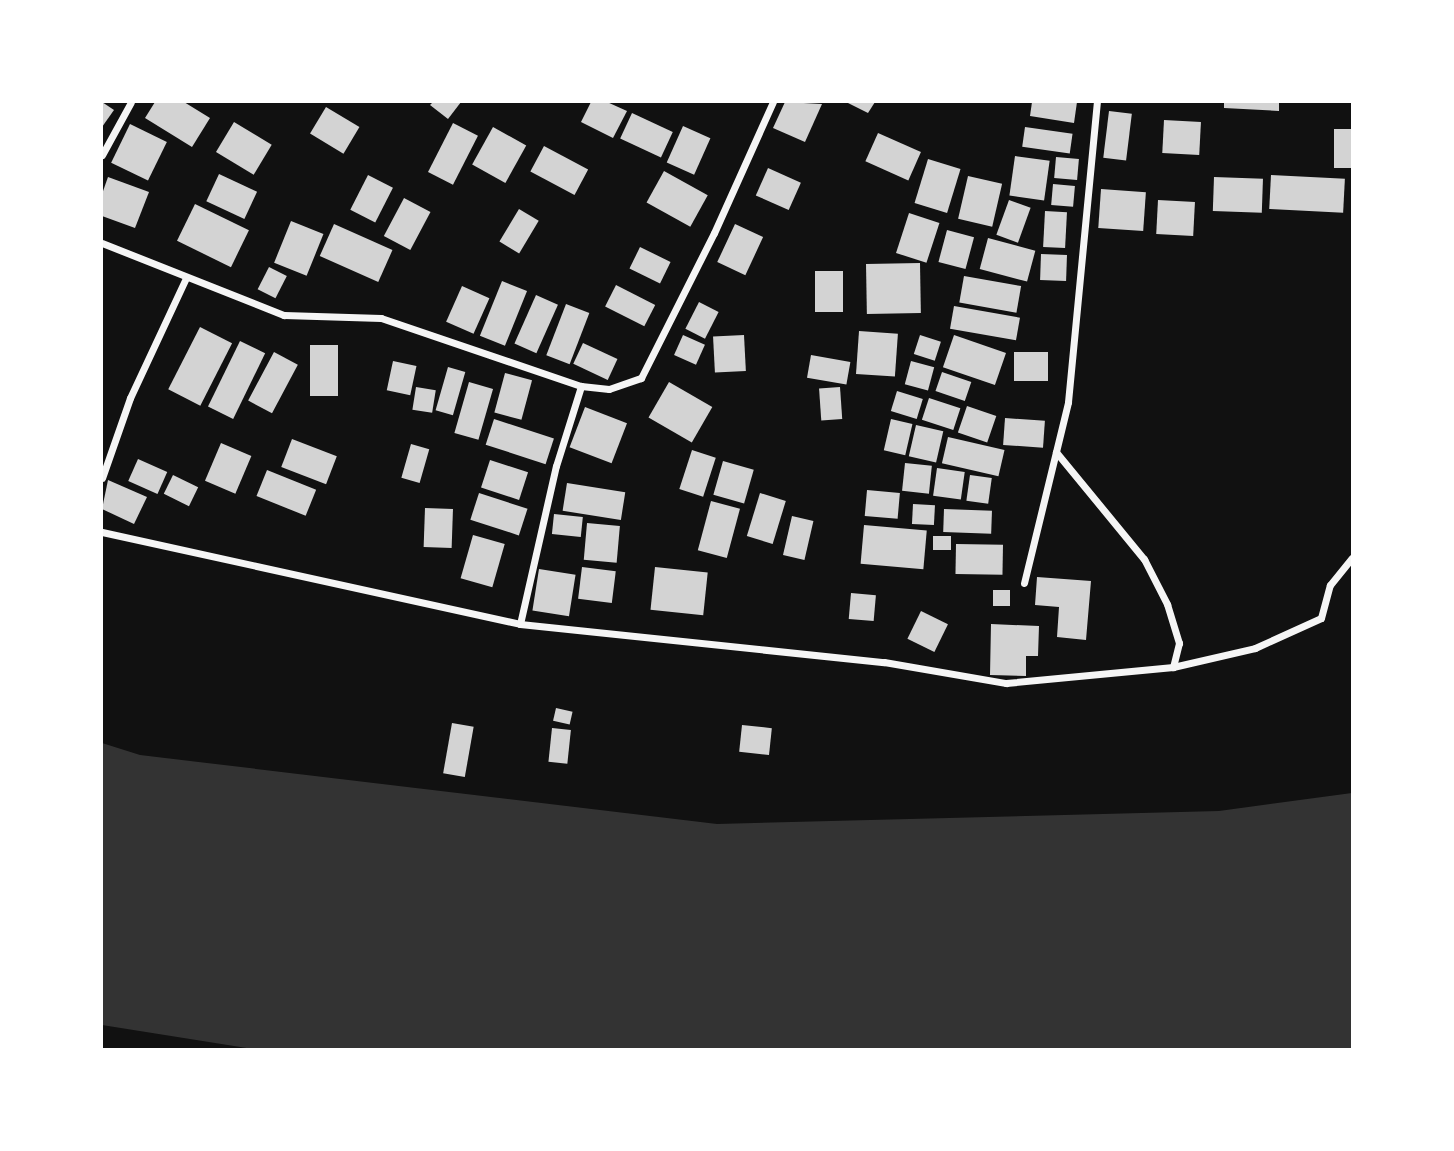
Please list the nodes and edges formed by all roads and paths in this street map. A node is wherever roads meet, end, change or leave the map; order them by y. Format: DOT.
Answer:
graph roads {
  1 [pos="131,102"];
  2 [pos="773,102"];
  3 [pos="1097,102"];
  4 [pos="102,155"];
  5 [pos="102,243"];
  6 [pos="187,278"];
  7 [pos="581,386"];
  8 [pos="1056,452"];
  9 [pos="102,478"];
  10 [pos="102,532"];
  11 [pos="1353,558"];
  12 [pos="1024,583"];
  13 [pos="520,624"];
  14 [pos="1173,667"];
  1 -- 4 [label="street"];
  2 -- 7 [label="street"];
  3 -- 8 [label="street"];
  5 -- 6 [label="street"];
  6 -- 7 [label="street"];
  6 -- 9 [label="street"];
  7 -- 13 [label="street"];
  8 -- 12 [label="street"];
  8 -- 14 [label="street"];
  10 -- 13 [label="street"];
  11 -- 14 [label="street"];
  13 -- 14 [label="street"];
}
